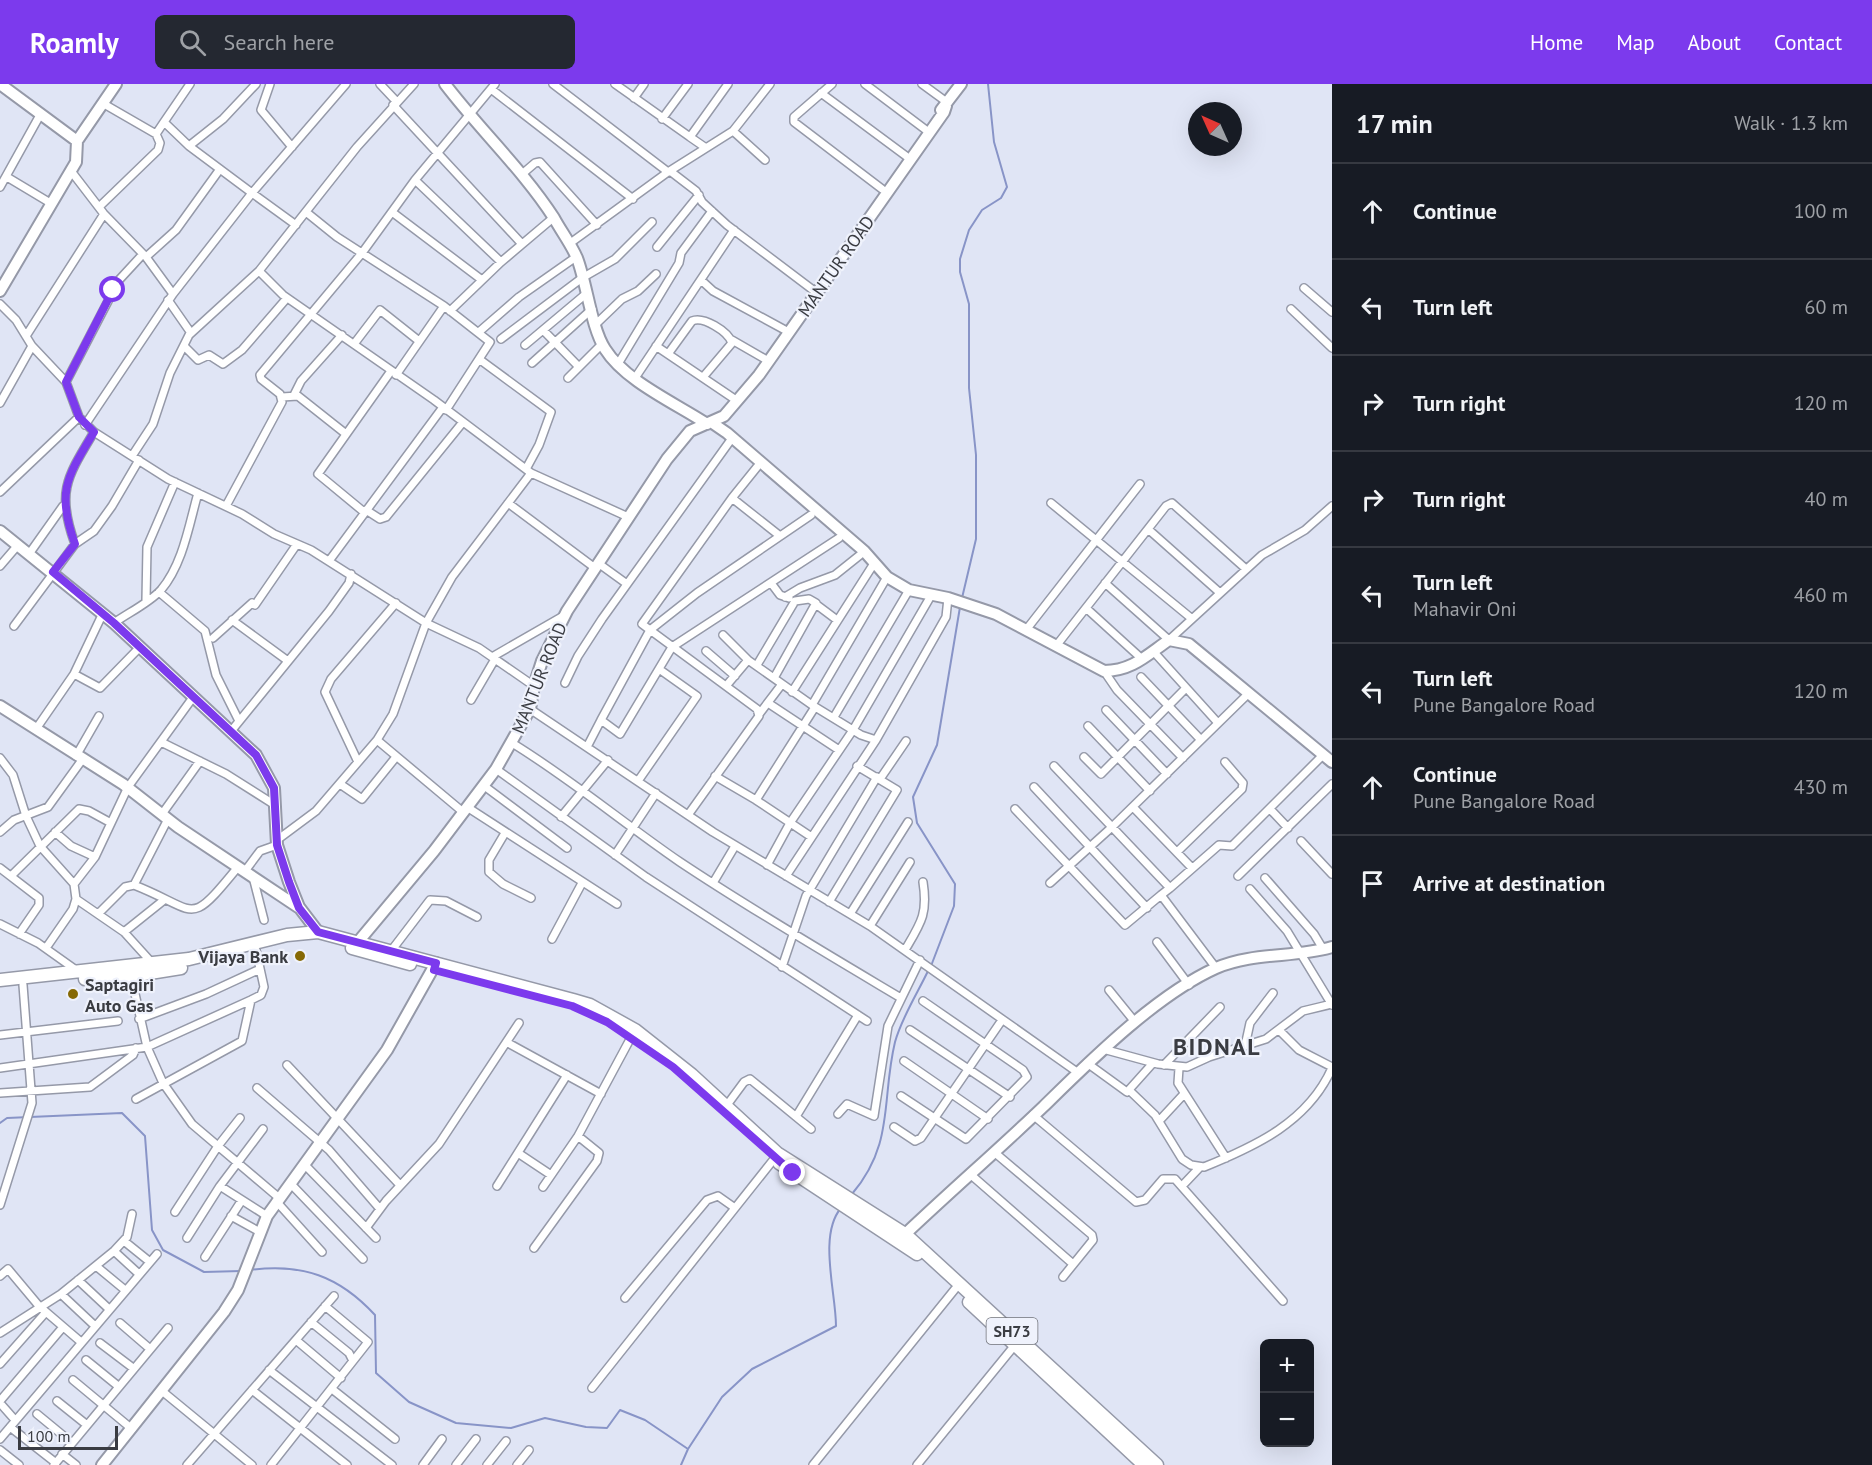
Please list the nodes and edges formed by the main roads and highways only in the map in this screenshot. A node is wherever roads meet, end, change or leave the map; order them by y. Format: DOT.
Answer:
graph roads {
  1 [pos="271,943"];
  2 [pos="435,966"];
  3 [pos="0,980"];
  4 [pos="0,987"];
  5 [pos="690,1077"];
  6 [pos="736,1119"];
  7 [pos="834,1195"];
  8 [pos="902,1237"];
  9 [pos="1144,1465"];
  10 [pos="1157,1465"];
  1 -- 2 [label="main road, SH73"];
  1 -- 2 [label="main road, SH73"];
  1 -- 3 [label="main road, SH73"];
  1 -- 4 [label="main road, SH73"];
  2 -- 5 [label="main road, SH73"];
  5 -- 6 [label="main road, SH73"];
  5 -- 6 [label="main road, SH73"];
  6 -- 7 [label="main road, SH73"];
  6 -- 7 [label="main road, SH73"];
  7 -- 8 [label="main road, SH73"];
  8 -- 9 [label="main road, SH73"];
  8 -- 10 [label="main road, SH73"];
}
